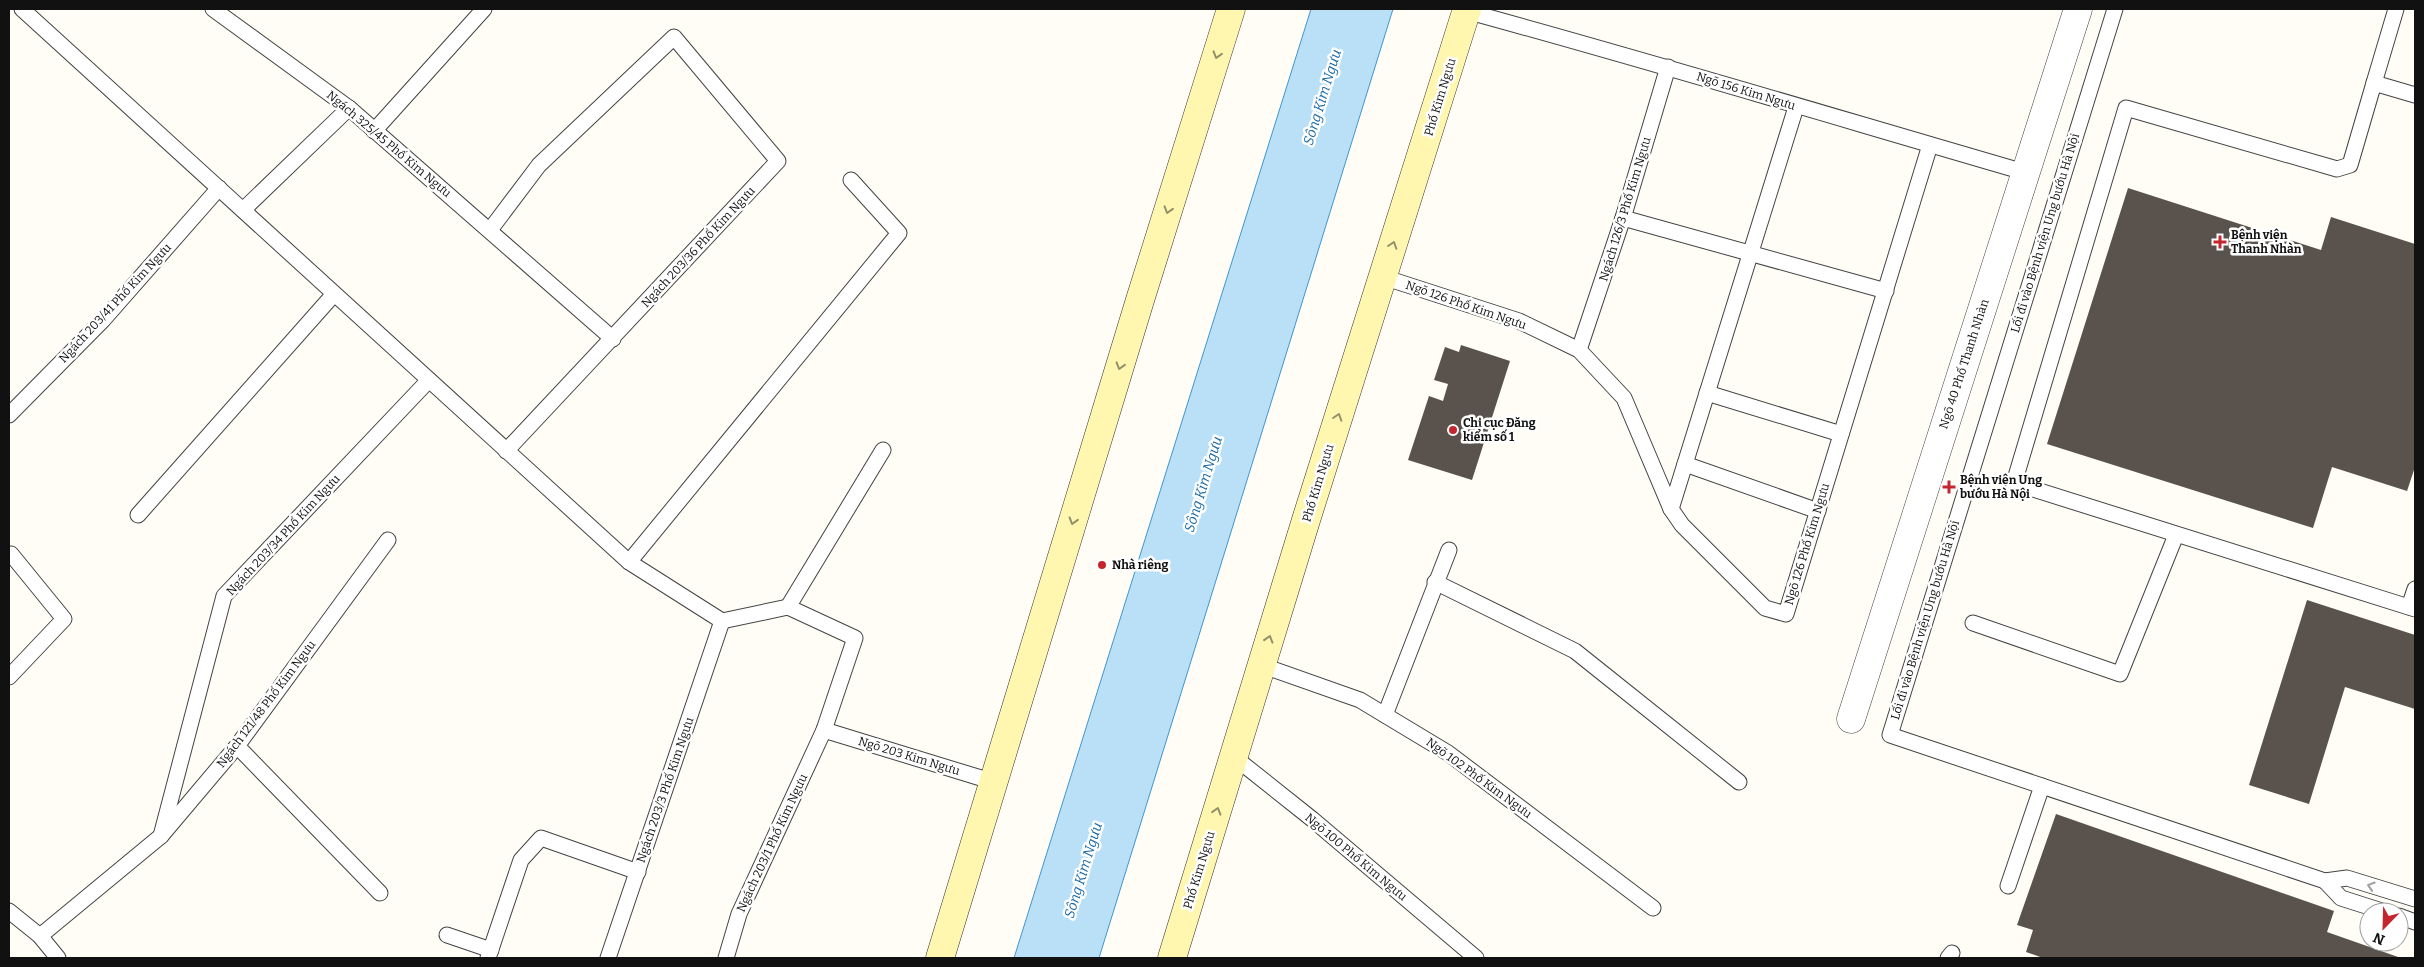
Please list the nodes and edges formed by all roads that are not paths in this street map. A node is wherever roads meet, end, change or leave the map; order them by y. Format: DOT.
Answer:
graph roads {
  1 [pos="22,9"];
  2 [pos="213,9"];
  3 [pos="484,9"];
  4 [pos="1231,9"];
  5 [pos="2078,9"];
  6 [pos="2115,9"];
  7 [pos="2396,9"];
  8 [pos="1467,10"];
  9 [pos="1668,67"];
  10 [pos="2374,83"];
  11 [pos="2415,95"];
  12 [pos="1796,107"];
  13 [pos="348,108"];
  14 [pos="374,131"];
  15 [pos="1930,145"];
  16 [pos="2024,172"];
  17 [pos="851,180"];
  18 [pos="219,188"];
  19 [pos="243,210"];
  20 [pos="1623,218"];
  21 [pos="490,230"];
  22 [pos="1750,254"];
  23 [pos="1383,277"];
  24 [pos="1886,291"];
  25 [pos="334,294"];
  26 [pos="613,339"];
  27 [pos="1579,350"];
  28 [pos="429,380"];
  29 [pos="1708,393"];
  30 [pos="9,415"];
  31 [pos="1841,434"];
  32 [pos="882,450"];
  33 [pos="506,451"];
  34 [pos="1685,464"];
  35 [pos="1671,509"];
  36 [pos="1818,510"];
  37 [pos="138,515"];
  38 [pos="2176,535"];
  39 [pos="388,540"];
  40 [pos="1449,550"];
  41 [pos="11,554"];
  42 [pos="629,562"];
  43 [pos="1436,582"];
  44 [pos="2415,589"];
  45 [pos="788,607"];
  46 [pos="2412,608"];
  47 [pos="722,621"];
  48 [pos="1973,623"];
  49 [pos="1261,665"];
  50 [pos="9,677"];
  51 [pos="1385,716"];
  52 [pos="1851,719"];
  53 [pos="824,730"];
  54 [pos="237,746"];
  55 [pos="1234,757"];
  56 [pos="994,782"];
  57 [pos="1739,782"];
  58 [pos="2042,786"];
  59 [pos="161,836"];
  60 [pos="638,872"];
  61 [pos="2326,881"];
  62 [pos="2008,886"];
  63 [pos="380,893"];
  64 [pos="2415,899"];
  65 [pos="2359,904"];
  66 [pos="1653,908"];
  67 [pos="9,911"];
  68 [pos="447,935"];
  69 [pos="40,936"];
  70 [pos="489,954"];
  71 [pos="58,958"];
  72 [pos="608,958"];
  73 [pos="726,958"];
  74 [pos="940,958"];
  75 [pos="1172,958"];
  76 [pos="1476,958"];
  1 -- 18 [label="lane"];
  2 -- 13 [label="lane, Ngách 325/45 Phố Kim Ngưu"];
  3 -- 14 [label="lane"];
  4 -- 56 [label="main road, one-way"];
  5 -- 16 [label="street, Ngõ 40 Phố Thanh Nhàn"];
  6 -- 58 [label="lane, Lối đi vào Bệnh viện Ung bướu Hà Nội"];
  7 -- 10 [label="lane"];
  8 -- 9 [label="lane, Ngõ 156 Kim Ngưu"];
  23 -- 8 [label="main road, Phố Kim Ngưu, one-way"];
  9 -- 12 [label="lane, Ngõ 156 Kim Ngưu"];
  9 -- 20 [label="lane, Ngách 126/3 Phố Kim Ngưu"];
  10 -- 11 [label="lane"];
  10 -- 38 [label="lane"];
  12 -- 15 [label="lane, Ngõ 156 Kim Ngưu"];
  12 -- 22 [label="lane"];
  13 -- 14 [label="lane, Ngách 325/45 Phố Kim Ngưu"];
  13 -- 19 [label="lane"];
  14 -- 21 [label="lane, Ngách 325/45 Phố Kim Ngưu"];
  15 -- 16 [label="lane, Ngõ 156 Kim Ngưu"];
  15 -- 24 [label="lane, Ngõ 126 Phố Kim Ngưu"];
  16 -- 52 [label="street, Ngõ 40 Phố Thanh Nhàn"];
  17 -- 42 [label="lane"];
  18 -- 19 [label="lane"];
  18 -- 30 [label="lane, Ngách 203/41 Phố Kim Ngưu"];
  19 -- 25 [label="lane"];
  20 -- 22 [label="lane"];
  20 -- 27 [label="lane, Ngách 126/3 Phố Kim Ngưu"];
  21 -- 26 [label="lane, Ngách 325/45 Phố Kim Ngưu"];
  21 -- 26 [label="lane, Ngách 203/36 Phố Kim Ngưu"];
  22 -- 24 [label="lane"];
  22 -- 29 [label="lane"];
  23 -- 27 [label="lane, Ngõ 126 Phố Kim Ngưu"];
  49 -- 23 [label="main road, Phố Kim Ngưu, one-way"];
  24 -- 31 [label="lane, Ngõ 126 Phố Kim Ngưu"];
  25 -- 28 [label="lane"];
  25 -- 37 [label="lane"];
  26 -- 33 [label="lane, Ngách 203/36 Phố Kim Ngưu"];
  27 -- 35 [label="lane, Ngõ 126 Phố Kim Ngưu"];
  28 -- 33 [label="lane"];
  28 -- 59 [label="lane, Ngách 203/34 Phố Kim Ngưu"];
  29 -- 31 [label="lane"];
  29 -- 34 [label="lane"];
  31 -- 36 [label="lane, Ngõ 126 Phố Kim Ngưu"];
  32 -- 45 [label="lane"];
  33 -- 42 [label="lane"];
  34 -- 35 [label="lane"];
  34 -- 36 [label="lane"];
  35 -- 36 [label="lane, Ngõ 126 Phố Kim Ngưu"];
  38 -- 46 [label="lane"];
  38 -- 48 [label="lane"];
  39 -- 54 [label="lane, Ngách 121/48 Phố Kim Ngưu"];
  40 -- 43 [label="lane"];
  41 -- 50 [label="lane"];
  42 -- 47 [label="lane"];
  43 -- 51 [label="lane"];
  43 -- 57 [label="lane"];
  44 -- 46 [label="lane"];
  45 -- 47 [label="lane"];
  45 -- 53 [label="lane, Ngách 203/1 Phố Kim Ngưu"];
  47 -- 60 [label="lane, Ngách 203/3 Phố Kim Ngưu"];
  49 -- 51 [label="lane, Ngõ 102 Phố Kim Ngưu"];
  49 -- 55 [label="main road, Phố Kim Ngưu"];
  51 -- 66 [label="lane, Ngõ 102 Phố Kim Ngưu"];
  53 -- 56 [label="lane, Ngõ 203 Kim Ngưu"];
  53 -- 73 [label="lane, Ngách 203/1 Phố Kim Ngưu"];
  54 -- 59 [label="lane, Ngách 121/48 Phố Kim Ngưu"];
  54 -- 63 [label="lane"];
  75 -- 55 [label="main road, Phố Kim Ngưu, one-way"];
  55 -- 76 [label="lane, Ngõ 100 Phố Kim Ngưu"];
  56 -- 74 [label="main road"];
  58 -- 61 [label="lane, Lối đi vào Bệnh viện Ung bướu Hà Nội"];
  58 -- 62 [label="lane"];
  59 -- 69 [label="lane, Ngách 121/48 Phố Kim Ngưu"];
  60 -- 70 [label="lane"];
  60 -- 72 [label="lane, Ngách 203/3 Phố Kim Ngưu"];
  64 -- 61 [label="lane, one-way"];
  61 -- 65 [label="lane"];
  67 -- 69 [label="lane"];
  68 -- 70 [label="lane"];
  69 -- 71 [label="lane"];
}
